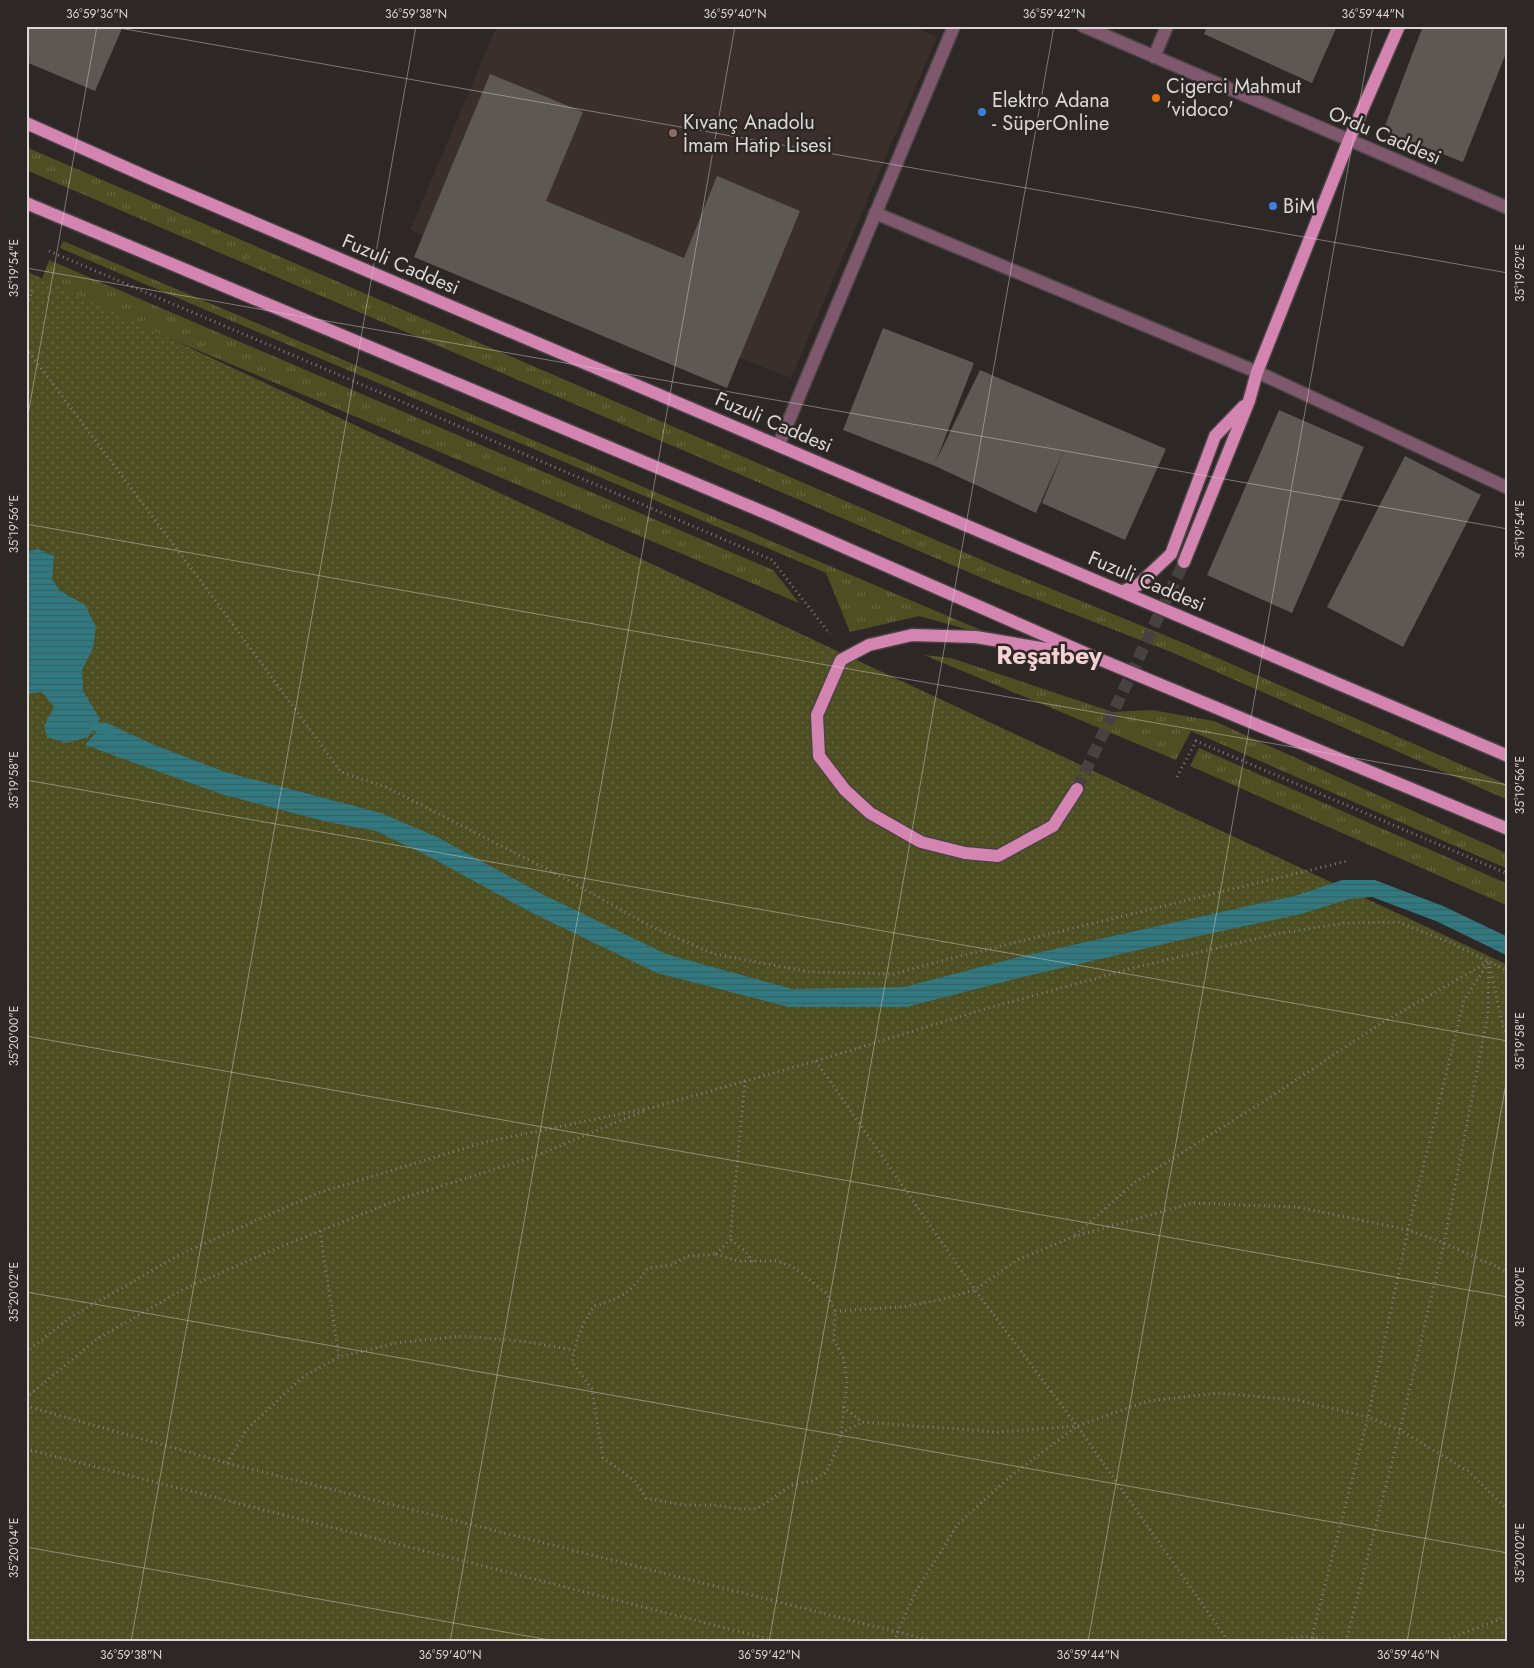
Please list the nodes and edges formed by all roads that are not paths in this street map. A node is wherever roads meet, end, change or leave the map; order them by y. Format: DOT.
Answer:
graph roads {
  1 [pos="954,26"];
  2 [pos="1083,26"];
  3 [pos="1168,26"];
  4 [pos="1399,26"];
  5 [pos="1154,57"];
  6 [pos="26,123"];
  7 [pos="1349,140"];
  8 [pos="26,204"];
  9 [pos="1508,208"];
  10 [pos="875,213"];
  11 [pos="1257,372"];
  12 [pos="1249,400"];
  13 [pos="779,444"];
  14 [pos="1508,488"];
  15 [pos="1184,562"];
  16 [pos="1123,591"];
  17 [pos="1094,657"];
  18 [pos="1508,756"];
  19 [pos="1077,788"];
  20 [pos="1508,830"];
  1 -- 10 [label="street"];
  2 -- 5 [label="street, Ordu Caddesi"];
  3 -- 5 [label="street"];
  4 -- 7 [label="main road"];
  5 -- 7 [label="street, Ordu Caddesi"];
  6 -- 13 [label="main road, Fuzuli Caddesi"];
  7 -- 9 [label="street, Ordu Caddesi"];
  7 -- 11 [label="main road"];
  8 -- 17 [label="main road"];
  10 -- 11 [label="street"];
  10 -- 13 [label="street"];
  11 -- 12 [label="main road"];
  11 -- 14 [label="street"];
  12 -- 15 [label="main road"];
  12 -- 16 [label="main road"];
  13 -- 16 [label="main road, Fuzuli Caddesi"];
  16 -- 18 [label="main road, Fuzuli Caddesi"];
  17 -- 19 [label="main road"];
  17 -- 20 [label="main road"];
}
